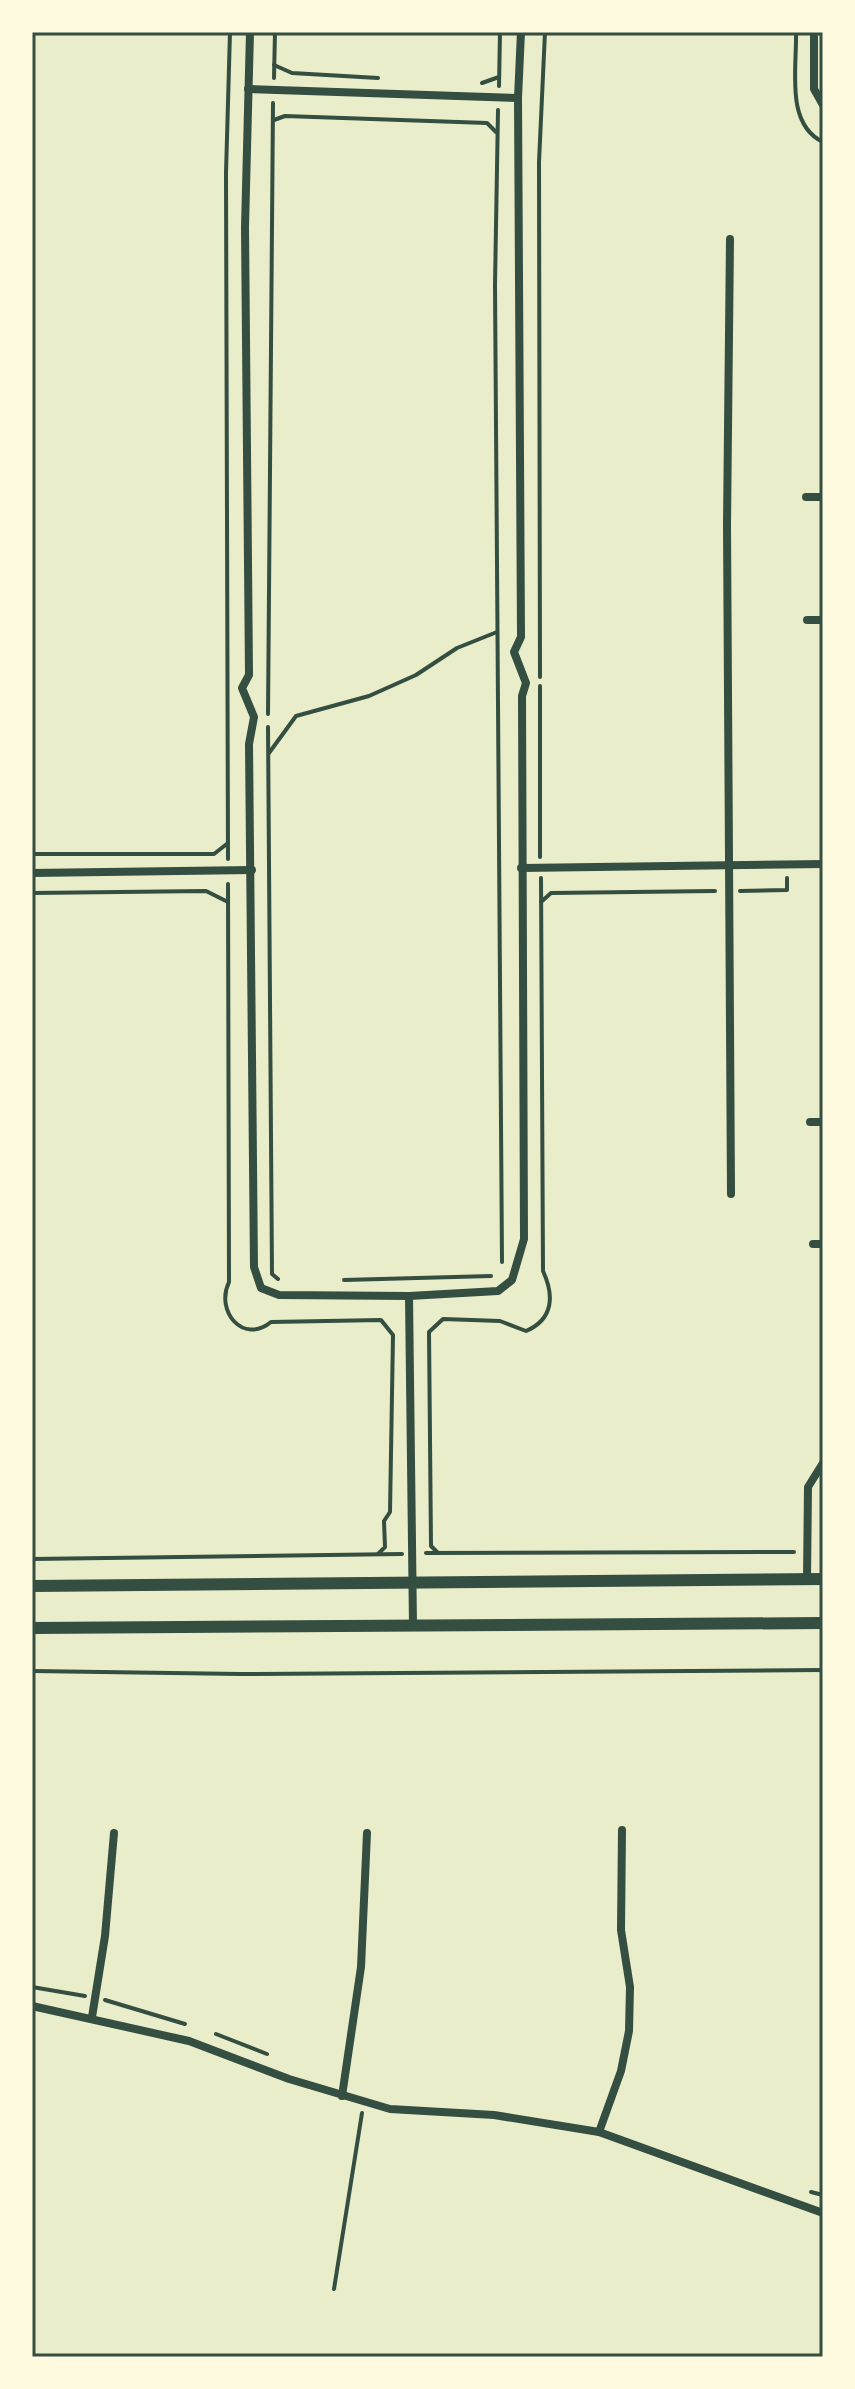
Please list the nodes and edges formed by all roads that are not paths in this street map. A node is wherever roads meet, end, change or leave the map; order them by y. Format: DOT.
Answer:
graph roads {
  1 [pos="250,32"];
  2 [pos="521,32"];
  3 [pos="814,32"];
  4 [pos="248,89"];
  5 [pos="518,98"];
  6 [pos="823,105"];
  7 [pos="730,239"];
  8 [pos="806,497"];
  9 [pos="823,497"];
  10 [pos="807,620"];
  11 [pos="823,620"];
  12 [pos="823,864"];
  13 [pos="728,865"];
  14 [pos="521,868"];
  15 [pos="252,870"];
  16 [pos="32,873"];
  17 [pos="810,1122"];
  18 [pos="823,1122"];
  19 [pos="731,1194"];
  20 [pos="409,1296"];
  21 [pos="823,1463"];
  22 [pos="807,1579"];
  23 [pos="823,1579"];
  24 [pos="411,1583"];
  25 [pos="32,1586"];
  26 [pos="823,1623"];
  27 [pos="413,1626"];
  28 [pos="32,1628"];
  29 [pos="622,1830"];
  30 [pos="114,1833"];
  31 [pos="367,1833"];
  32 [pos="32,2006"];
  33 [pos="92,2017"];
  34 [pos="342,2096"];
  35 [pos="599,2132"];
  36 [pos="823,2213"];
  1 -- 4 [label="street"];
  2 -- 5 [label="street"];
  3 -- 6 [label="street"];
  4 -- 5 [label="street"];
  4 -- 15 [label="street"];
  5 -- 14 [label="street"];
  7 -- 13 [label="street"];
  8 -- 9 [label="street"];
  10 -- 11 [label="street"];
  12 -- 13 [label="street"];
  13 -- 14 [label="street"];
  13 -- 19 [label="street"];
  14 -- 20 [label="street"];
  15 -- 16 [label="street"];
  15 -- 20 [label="street"];
  17 -- 18 [label="street"];
  20 -- 24 [label="street"];
  21 -- 22 [label="street"];
  22 -- 23 [label="street"];
  22 -- 24 [label="street"];
  24 -- 25 [label="street"];
  24 -- 27 [label="street"];
  26 -- 27 [label="street"];
  27 -- 28 [label="street"];
  29 -- 35 [label="street"];
  30 -- 33 [label="street"];
  31 -- 34 [label="street"];
  32 -- 33 [label="street"];
  33 -- 34 [label="street"];
  34 -- 35 [label="street"];
  35 -- 36 [label="street"];
}
